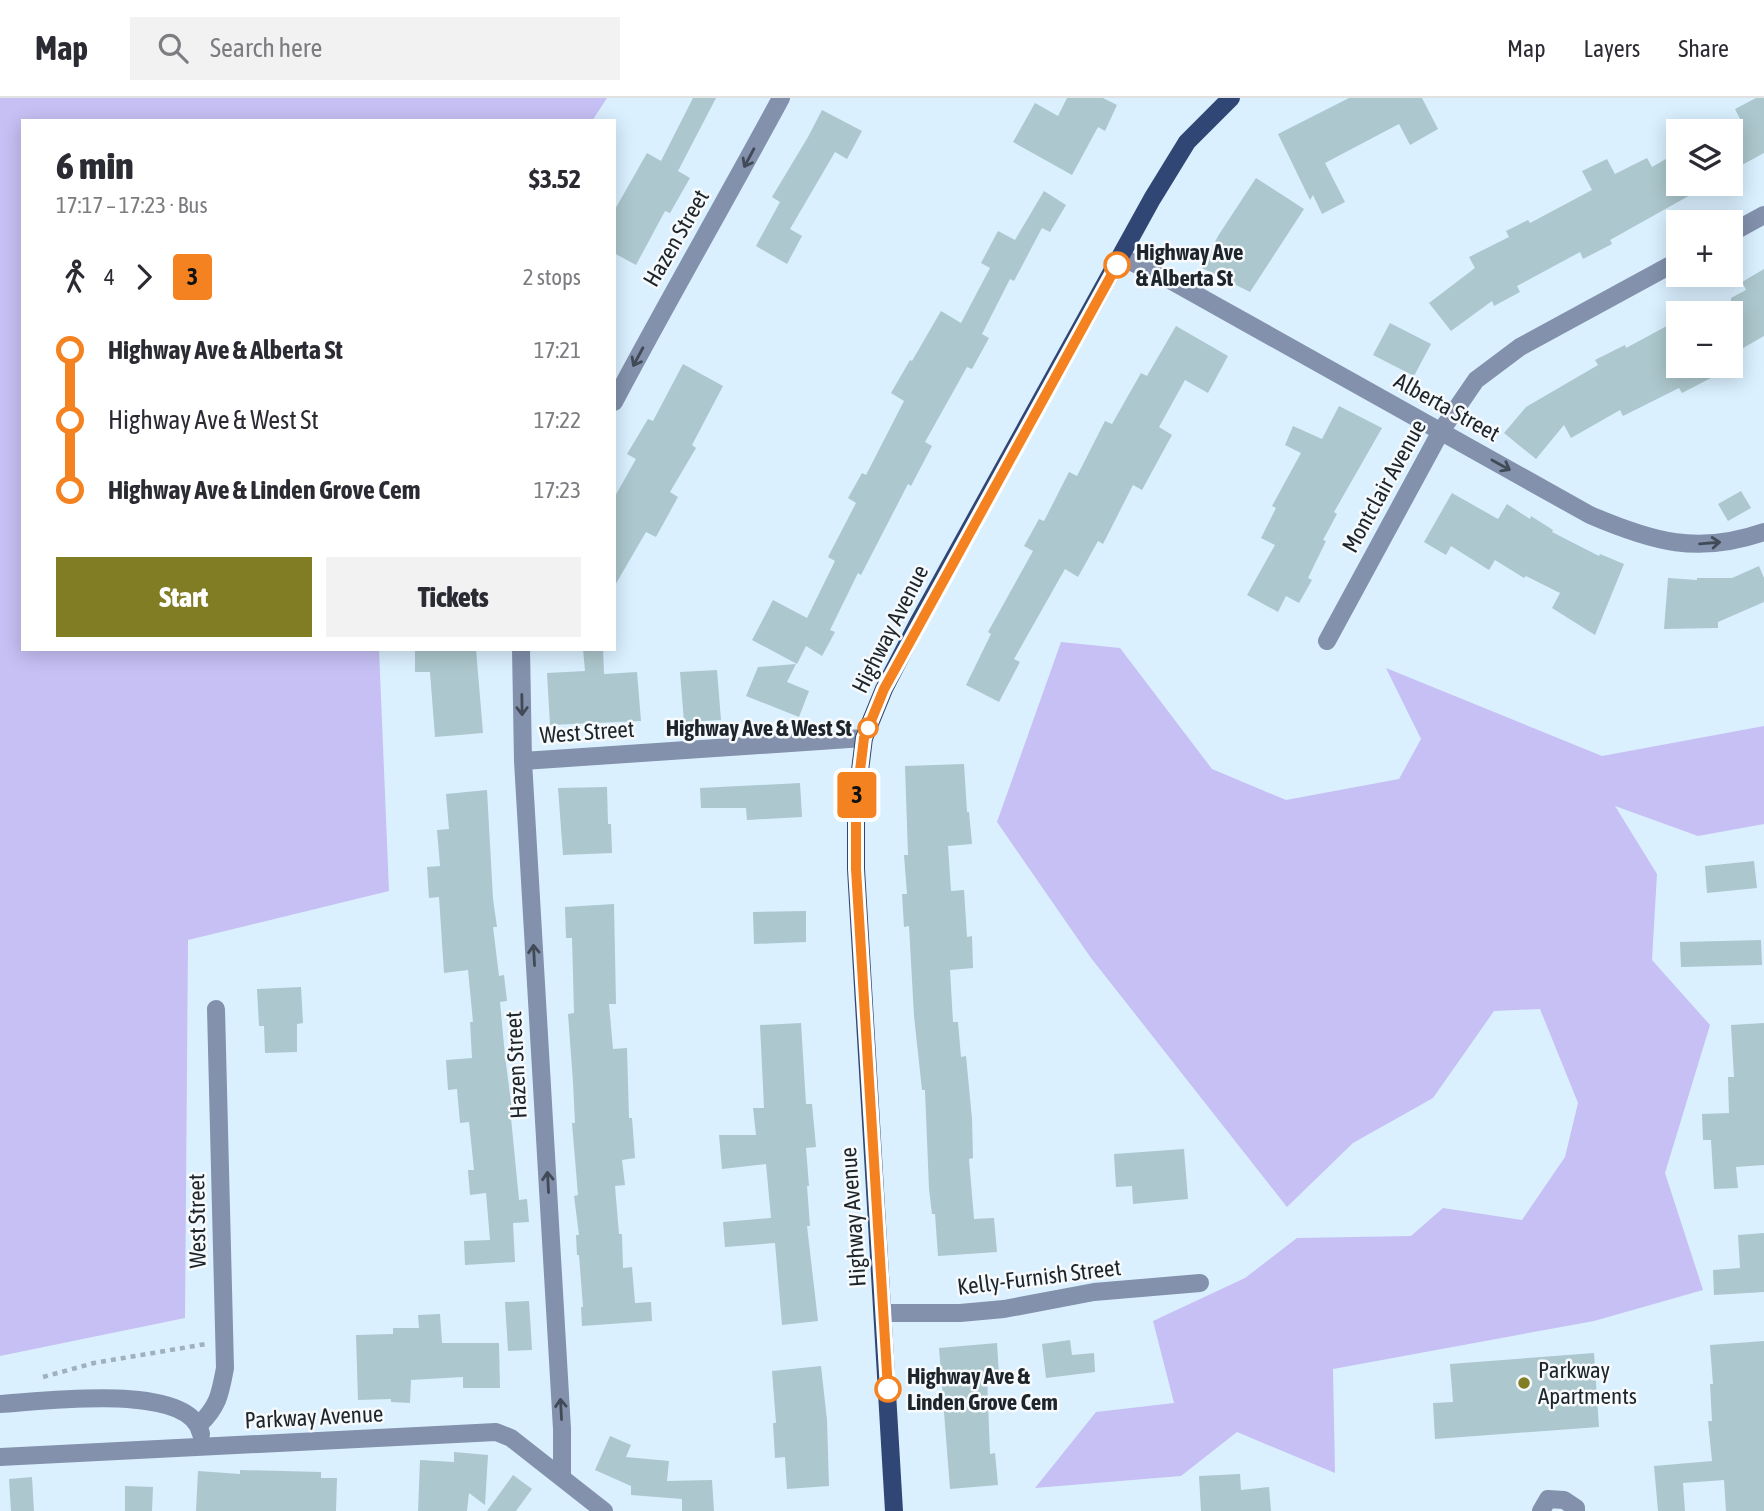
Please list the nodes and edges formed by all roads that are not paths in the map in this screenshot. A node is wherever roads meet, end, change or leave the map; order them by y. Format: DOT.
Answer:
graph roads {
  1 [pos="781,98"];
  2 [pos="1231,98"];
  3 [pos="1764,215"];
  4 [pos="1743,226"];
  5 [pos="1121,257"];
  6 [pos="1666,268"];
  7 [pos="616,398"];
  8 [pos="1441,431"];
  9 [pos="1764,532"];
  10 [pos="1327,641"];
  11 [pos="521,651"];
  12 [pos="864,738"];
  13 [pos="523,761"];
  14 [pos="216,1009"];
  15 [pos="1200,1283"];
  16 [pos="884,1313"];
  17 [pos="0,1404"];
  18 [pos="199,1425"];
  19 [pos="204,1447"];
  20 [pos="0,1457"];
  21 [pos="562,1478"];
  22 [pos="604,1511"];
  23 [pos="894,1511"];
  24 [pos="1541,1511"];
  25 [pos="1576,1511"];
  1 -- 7 [label="street, Hazen Street, one-way"];
  2 -- 5 [label="main road, Highway Avenue"];
  3 -- 4 [label="street"];
  5 -- 8 [label="street, Alberta Street"];
  5 -- 12 [label="main road, Highway Avenue"];
  6 -- 8 [label="street, Montclair Avenue"];
  8 -- 9 [label="street, Alberta Street, one-way"];
  8 -- 10 [label="street, Montclair Avenue"];
  11 -- 13 [label="street, Hazen Street, one-way"];
  12 -- 13 [label="street, West Street"];
  12 -- 16 [label="main road, Highway Avenue"];
  21 -- 13 [label="street, Hazen Street, one-way"];
  14 -- 18 [label="street, West Street"];
  15 -- 16 [label="street, Kelly-Furnish Street"];
  16 -- 23 [label="main road, Highway Avenue"];
  17 -- 18 [label="street"];
  18 -- 19 [label="street"];
  19 -- 20 [label="street, Parkway Avenue"];
  19 -- 21 [label="street, Parkway Avenue"];
  21 -- 22 [label="street, Parkway Avenue"];
  24 -- 25 [label="street"];
}
